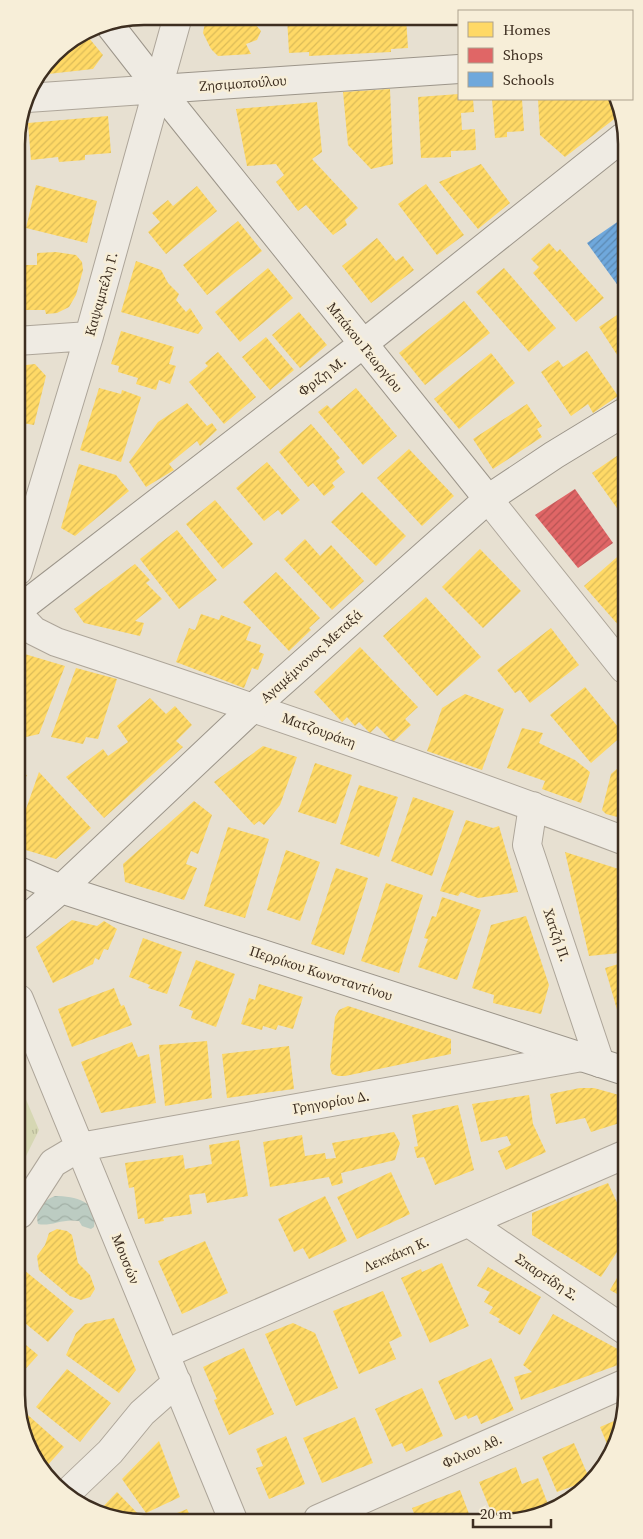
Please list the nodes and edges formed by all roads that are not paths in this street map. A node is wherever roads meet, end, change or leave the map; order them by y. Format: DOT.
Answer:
graph roads {
  1 [pos="176,25"];
  2 [pos="113,29"];
  3 [pos="458,69"];
  4 [pos="159,89"];
  5 [pos="34,98"];
  6 [pos="618,140"];
  7 [pos="89,336"];
  8 [pos="25,340"];
  9 [pos="363,344"];
  10 [pos="618,416"];
  11 [pos="488,499"];
  12 [pos="25,548"];
  13 [pos="25,607"];
  14 [pos="25,620"];
  15 [pos="618,662"];
  16 [pos="254,707"];
  17 [pos="533,806"];
  18 [pos="618,838"];
  19 [pos="25,874"];
  20 [pos="61,889"];
  21 [pos="25,921"];
  22 [pos="25,1014"];
  23 [pos="591,1060"];
  24 [pos="618,1068"];
  25 [pos="80,1147"];
  26 [pos="618,1158"];
  27 [pos="25,1206"];
  28 [pos="469,1223"];
  29 [pos="618,1325"];
  30 [pos="165,1354"];
  31 [pos="177,1382"];
  32 [pos="618,1387"];
  33 [pos="71,1489"];
  34 [pos="231,1514"];
  35 [pos="331,1514"];
  1 -- 4 [label="street, Καψαμπέλη Γ."];
  2 -- 4 [label="street, Μπάκου Γεωργίου"];
  3 -- 4 [label="street, Ζησιμοπούλου"];
  4 -- 5 [label="street, Ζησιμοπούλου"];
  4 -- 7 [label="street, Καψαμπέλη Γ."];
  4 -- 9 [label="street, Μπάκου Γεωργίου"];
  6 -- 9 [label="street, Φριζη Μ."];
  7 -- 8 [label="street"];
  7 -- 12 [label="street, Καψαμπέλη Γ."];
  9 -- 11 [label="street, Μπάκου Γεωργίου"];
  9 -- 13 [label="street, Φριζη Μ."];
  10 -- 11 [label="street, Αγαμέμνονος Μεταξά"];
  11 -- 15 [label="street, Μπάκου Γεωργίου"];
  11 -- 16 [label="street, Αγαμέμνονος Μεταξά"];
  14 -- 16 [label="street, Ματζουράκη"];
  16 -- 17 [label="street, Ματζουράκη"];
  16 -- 20 [label="street, Αγαμέμνονος Μεταξά"];
  17 -- 18 [label="street, Ματζουράκη"];
  17 -- 23 [label="street, Χατζή Π."];
  19 -- 20 [label="street, Περρίκου Κωνσταντίνου"];
  20 -- 21 [label="street, Αγαμέμνονος Μεταξά"];
  20 -- 23 [label="street, Περρίκου Κωνσταντίνου"];
  22 -- 25 [label="street, Μουσών"];
  23 -- 24 [label="street, Περρίκου Κωνσταντίνου"];
  23 -- 25 [label="street, Γρηγορίου Δ."];
  25 -- 27 [label="street"];
  25 -- 30 [label="street, Μουσών"];
  26 -- 28 [label="street, Λεκκάκη Κ."];
  28 -- 29 [label="street, Σπαρτίδη Σ."];
  28 -- 30 [label="street, Λεκκάκη Κ."];
  30 -- 31 [label="street, Μουσών"];
  31 -- 33 [label="street"];
  31 -- 34 [label="street, Μουσών"];
  32 -- 35 [label="street, Φιλιου Αθ."];
}
